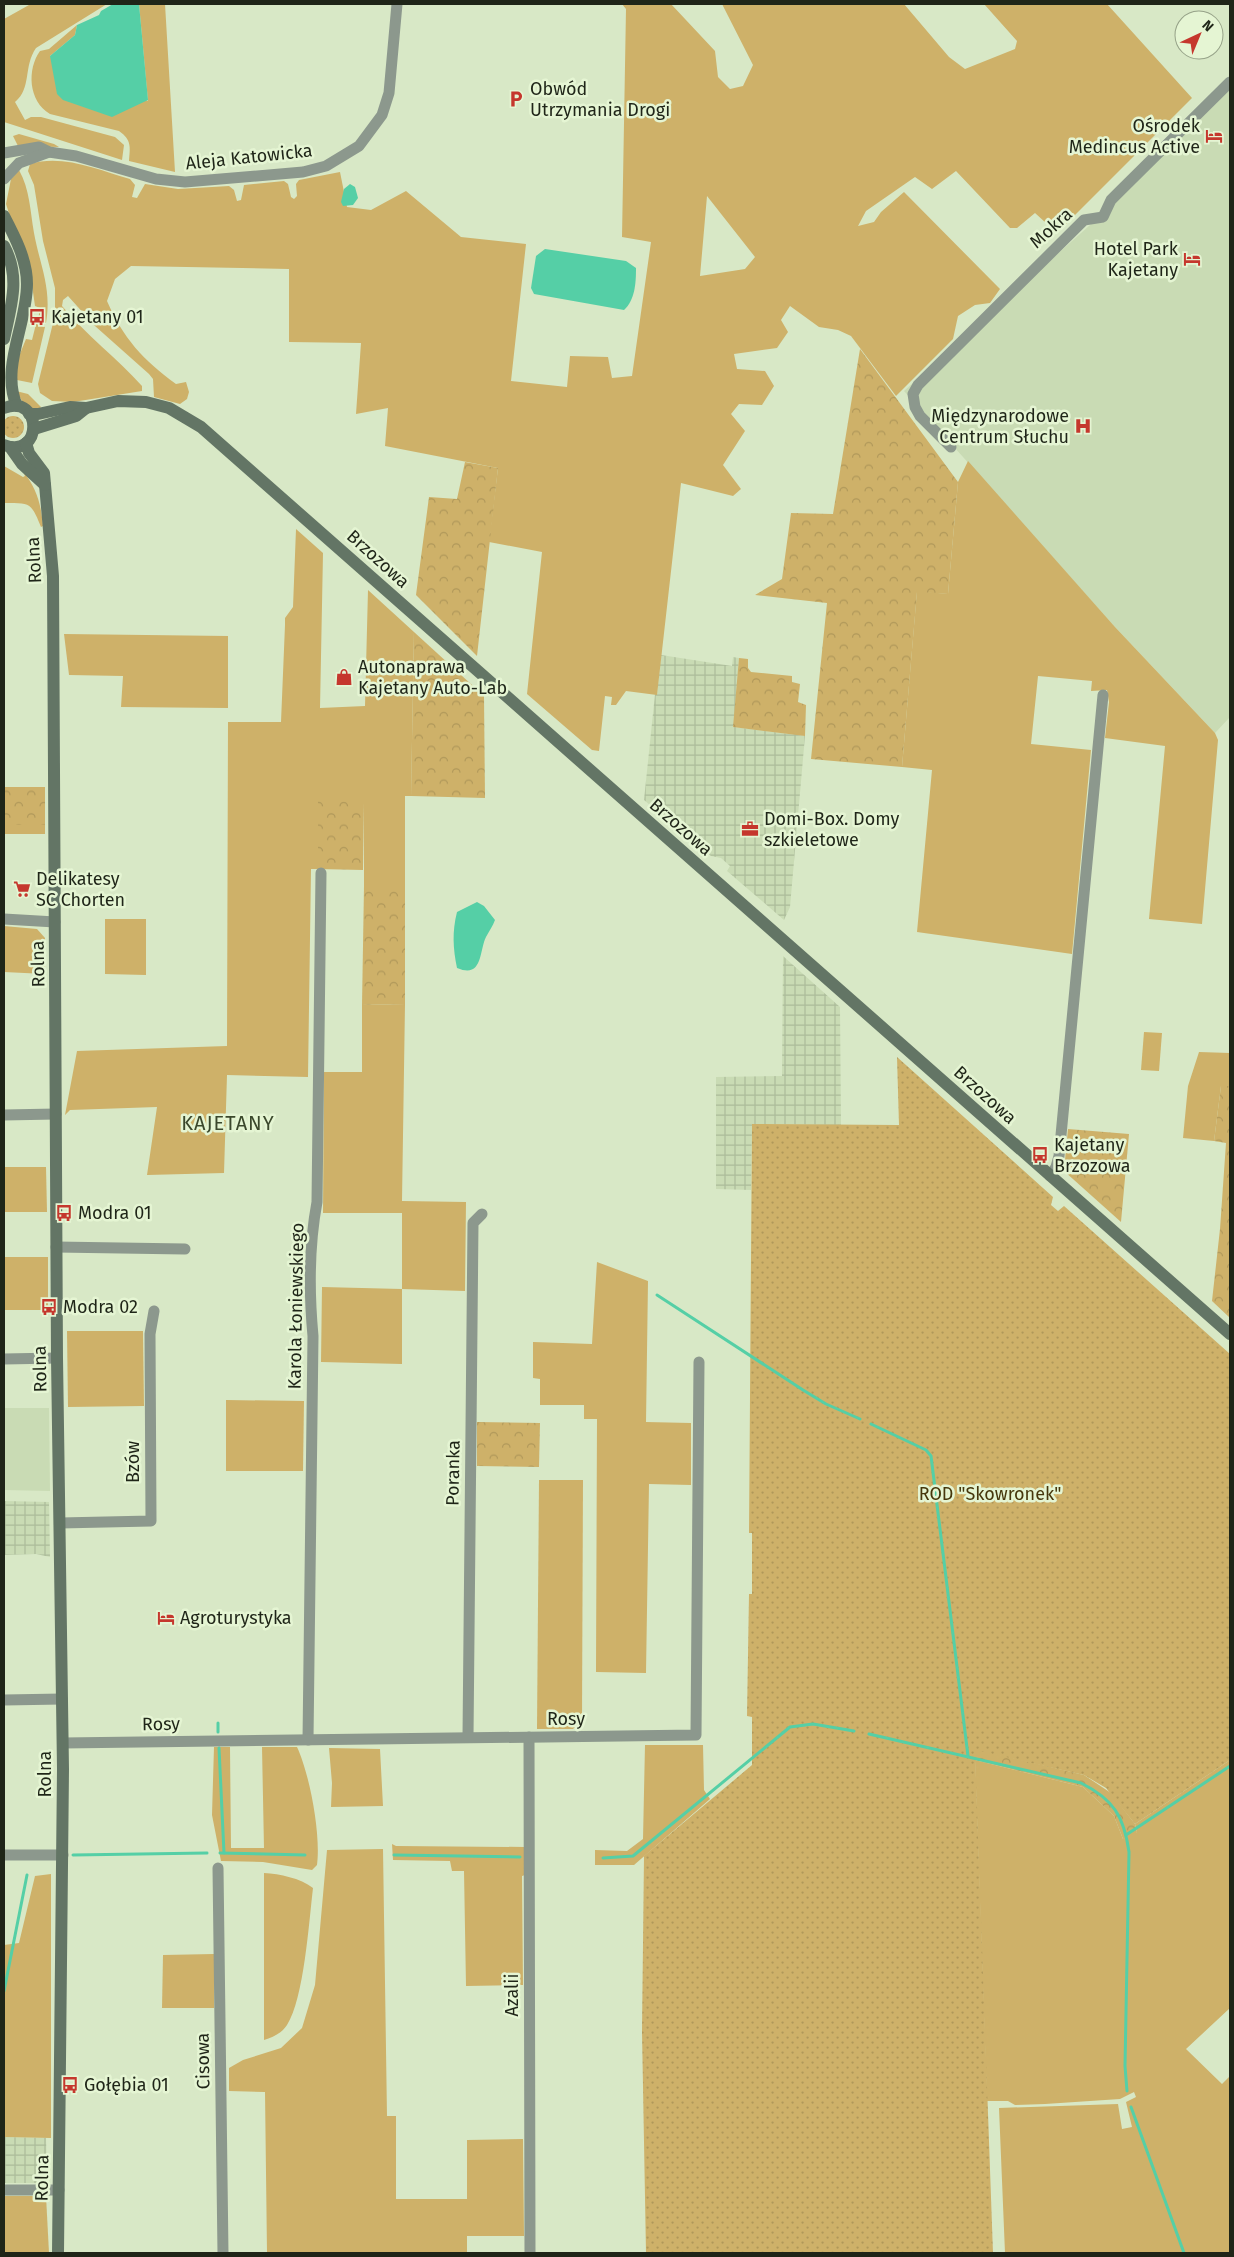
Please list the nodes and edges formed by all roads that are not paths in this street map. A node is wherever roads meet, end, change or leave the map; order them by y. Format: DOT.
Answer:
graph roads {
  1 [pos="397,4"];
  2 [pos="1230,82"];
  3 [pos="49,152"];
  4 [pos="4,153"];
  5 [pos="4,179"];
  6 [pos="4,216"];
  7 [pos="4,246"];
  8 [pos="4,339"];
  9 [pos="18,406"];
  10 [pos="4,408"];
  11 [pos="86,408"];
  12 [pos="29,414"];
  13 [pos="34,430"];
  14 [pos="26,443"];
  15 [pos="7,446"];
  16 [pos="951,447"];
  17 [pos="45,485"];
  18 [pos="1103,694"];
  19 [pos="321,873"];
  20 [pos="4,919"];
  21 [pos="55,922"];
  22 [pos="56,1114"];
  23 [pos="4,1115"];
  24 [pos="1050,1176"];
  25 [pos="482,1214"];
  26 [pos="56,1247"];
  27 [pos="185,1248"];
  28 [pos="154,1311"];
  29 [pos="1230,1334"];
  30 [pos="57,1358"];
  31 [pos="4,1359"];
  32 [pos="699,1362"];
  33 [pos="60,1524"];
  34 [pos="62,1699"];
  35 [pos="4,1700"];
  36 [pos="468,1737"];
  37 [pos="529,1737"];
  38 [pos="308,1740"];
  39 [pos="63,1743"];
  40 [pos="4,1855"];
  41 [pos="63,1855"];
  42 [pos="218,1868"];
  43 [pos="4,2190"];
  44 [pos="59,2190"];
  45 [pos="58,2253"];
  46 [pos="223,2253"];
  47 [pos="530,2253"];
  1 -- 3 [label="street, Aleja Katowicka"];
  2 -- 16 [label="street, Mokra"];
  3 -- 4 [label="street, Aleja Katowicka"];
  3 -- 5 [label="street, Aleja Katowicka"];
  6 -- 9 [label="street"];
  7 -- 8 [label="street"];
  9 -- 10 [label="street"];
  9 -- 12 [label="street"];
  11 -- 12 [label="street, Brzozowa"];
  11 -- 13 [label="street, Brzozowa"];
  11 -- 24 [label="street, Brzozowa"];
  12 -- 13 [label="street"];
  13 -- 14 [label="street"];
  14 -- 15 [label="street"];
  14 -- 17 [label="street, Rolna"];
  15 -- 17 [label="street"];
  17 -- 21 [label="street, Rolna"];
  18 -- 24 [label="street"];
  19 -- 38 [label="street, Karola Łoniewskiego"];
  20 -- 21 [label="street"];
  21 -- 22 [label="street, Rolna"];
  22 -- 23 [label="street"];
  22 -- 26 [label="street, Rolna"];
  24 -- 29 [label="street, Brzozowa"];
  25 -- 36 [label="street, Poranka"];
  26 -- 27 [label="street"];
  26 -- 30 [label="street, Rolna"];
  28 -- 33 [label="street, Bzów"];
  30 -- 31 [label="street"];
  30 -- 33 [label="street, Rolna"];
  32 -- 37 [label="street, Rosy"];
  33 -- 34 [label="street, Rolna"];
  34 -- 35 [label="street"];
  34 -- 39 [label="street, Rolna"];
  36 -- 37 [label="street, Rosy"];
  36 -- 38 [label="street, Rosy"];
  37 -- 47 [label="street, Azalii"];
  38 -- 39 [label="street, Rosy"];
  39 -- 41 [label="street, Rolna"];
  40 -- 41 [label="street"];
  41 -- 44 [label="street, Rolna"];
  42 -- 46 [label="street, Cisowa"];
  43 -- 44 [label="street"];
  44 -- 45 [label="street, Rolna"];
}
